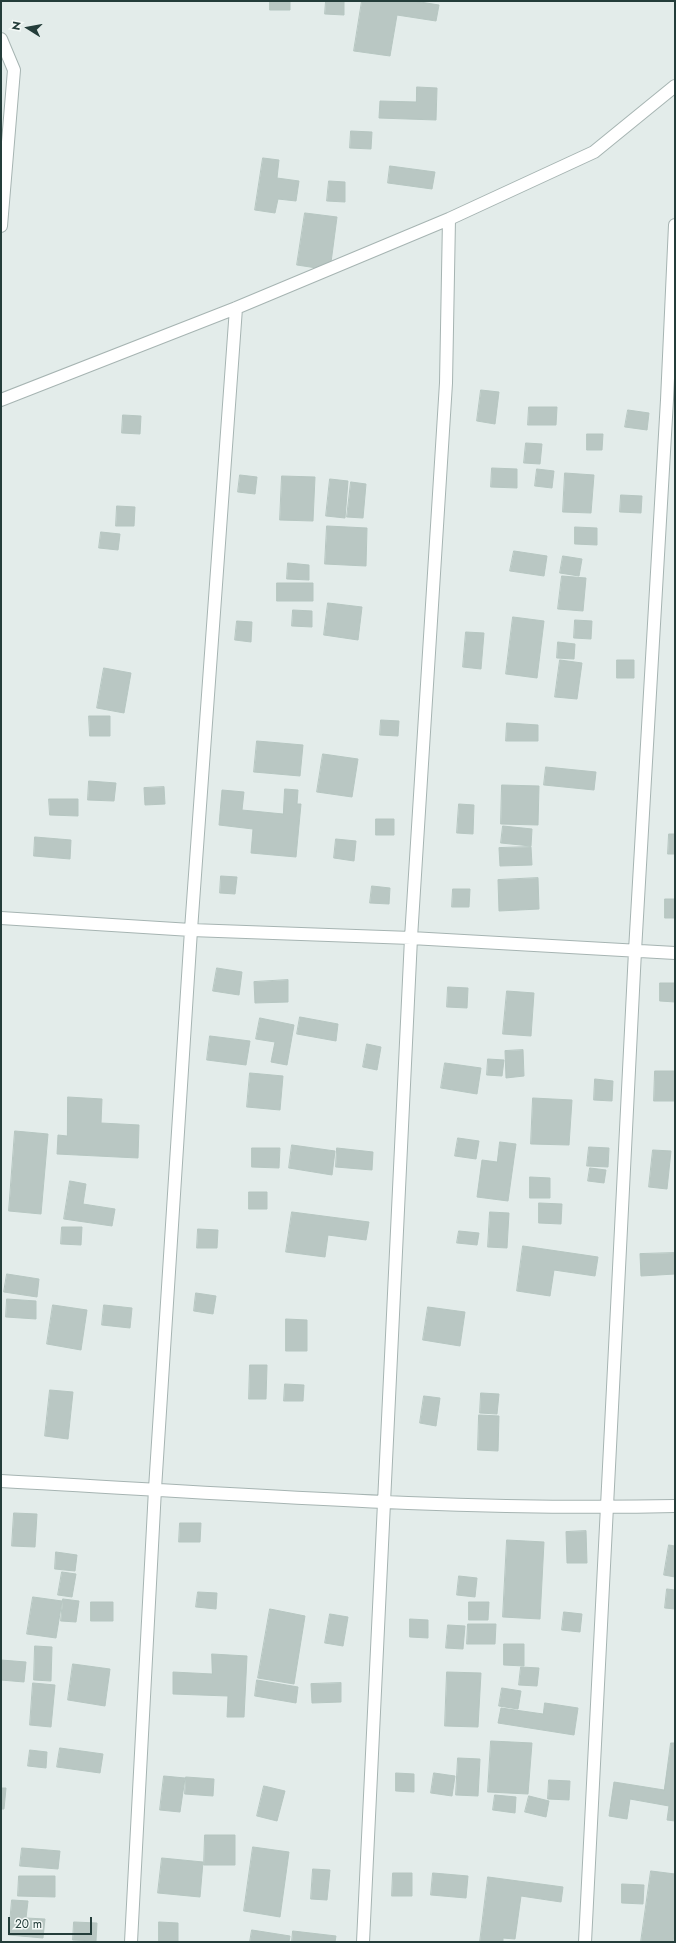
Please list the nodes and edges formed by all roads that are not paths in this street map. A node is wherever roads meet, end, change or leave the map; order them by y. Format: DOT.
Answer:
graph roads {
  1 [pos="1,39"];
  2 [pos="675,86"];
  3 [pos="449,219"];
  4 [pos="675,225"];
  5 [pos="1,226"];
  6 [pos="236,308"];
  7 [pos="1,400"];
  8 [pos="1,918"];
  9 [pos="190,930"];
  10 [pos="411,938"];
  11 [pos="635,951"];
  12 [pos="675,953"];
  13 [pos="1,1482"];
  14 [pos="155,1489"];
  15 [pos="384,1503"];
  16 [pos="675,1506"];
  17 [pos="608,1507"];
  18 [pos="131,1942"];
  19 [pos="363,1942"];
  20 [pos="585,1942"];
  1 -- 5 [label="street"];
  2 -- 3 [label="street"];
  3 -- 6 [label="street"];
  3 -- 10 [label="street"];
  4 -- 11 [label="street"];
  6 -- 7 [label="street"];
  6 -- 9 [label="street"];
  8 -- 9 [label="street"];
  9 -- 10 [label="street"];
  9 -- 14 [label="street"];
  10 -- 11 [label="street"];
  10 -- 15 [label="street"];
  11 -- 12 [label="street"];
  11 -- 17 [label="street"];
  13 -- 14 [label="street"];
  14 -- 15 [label="street"];
  14 -- 18 [label="street"];
  15 -- 17 [label="street"];
  15 -- 19 [label="street"];
  16 -- 17 [label="street"];
  17 -- 20 [label="street"];
}
